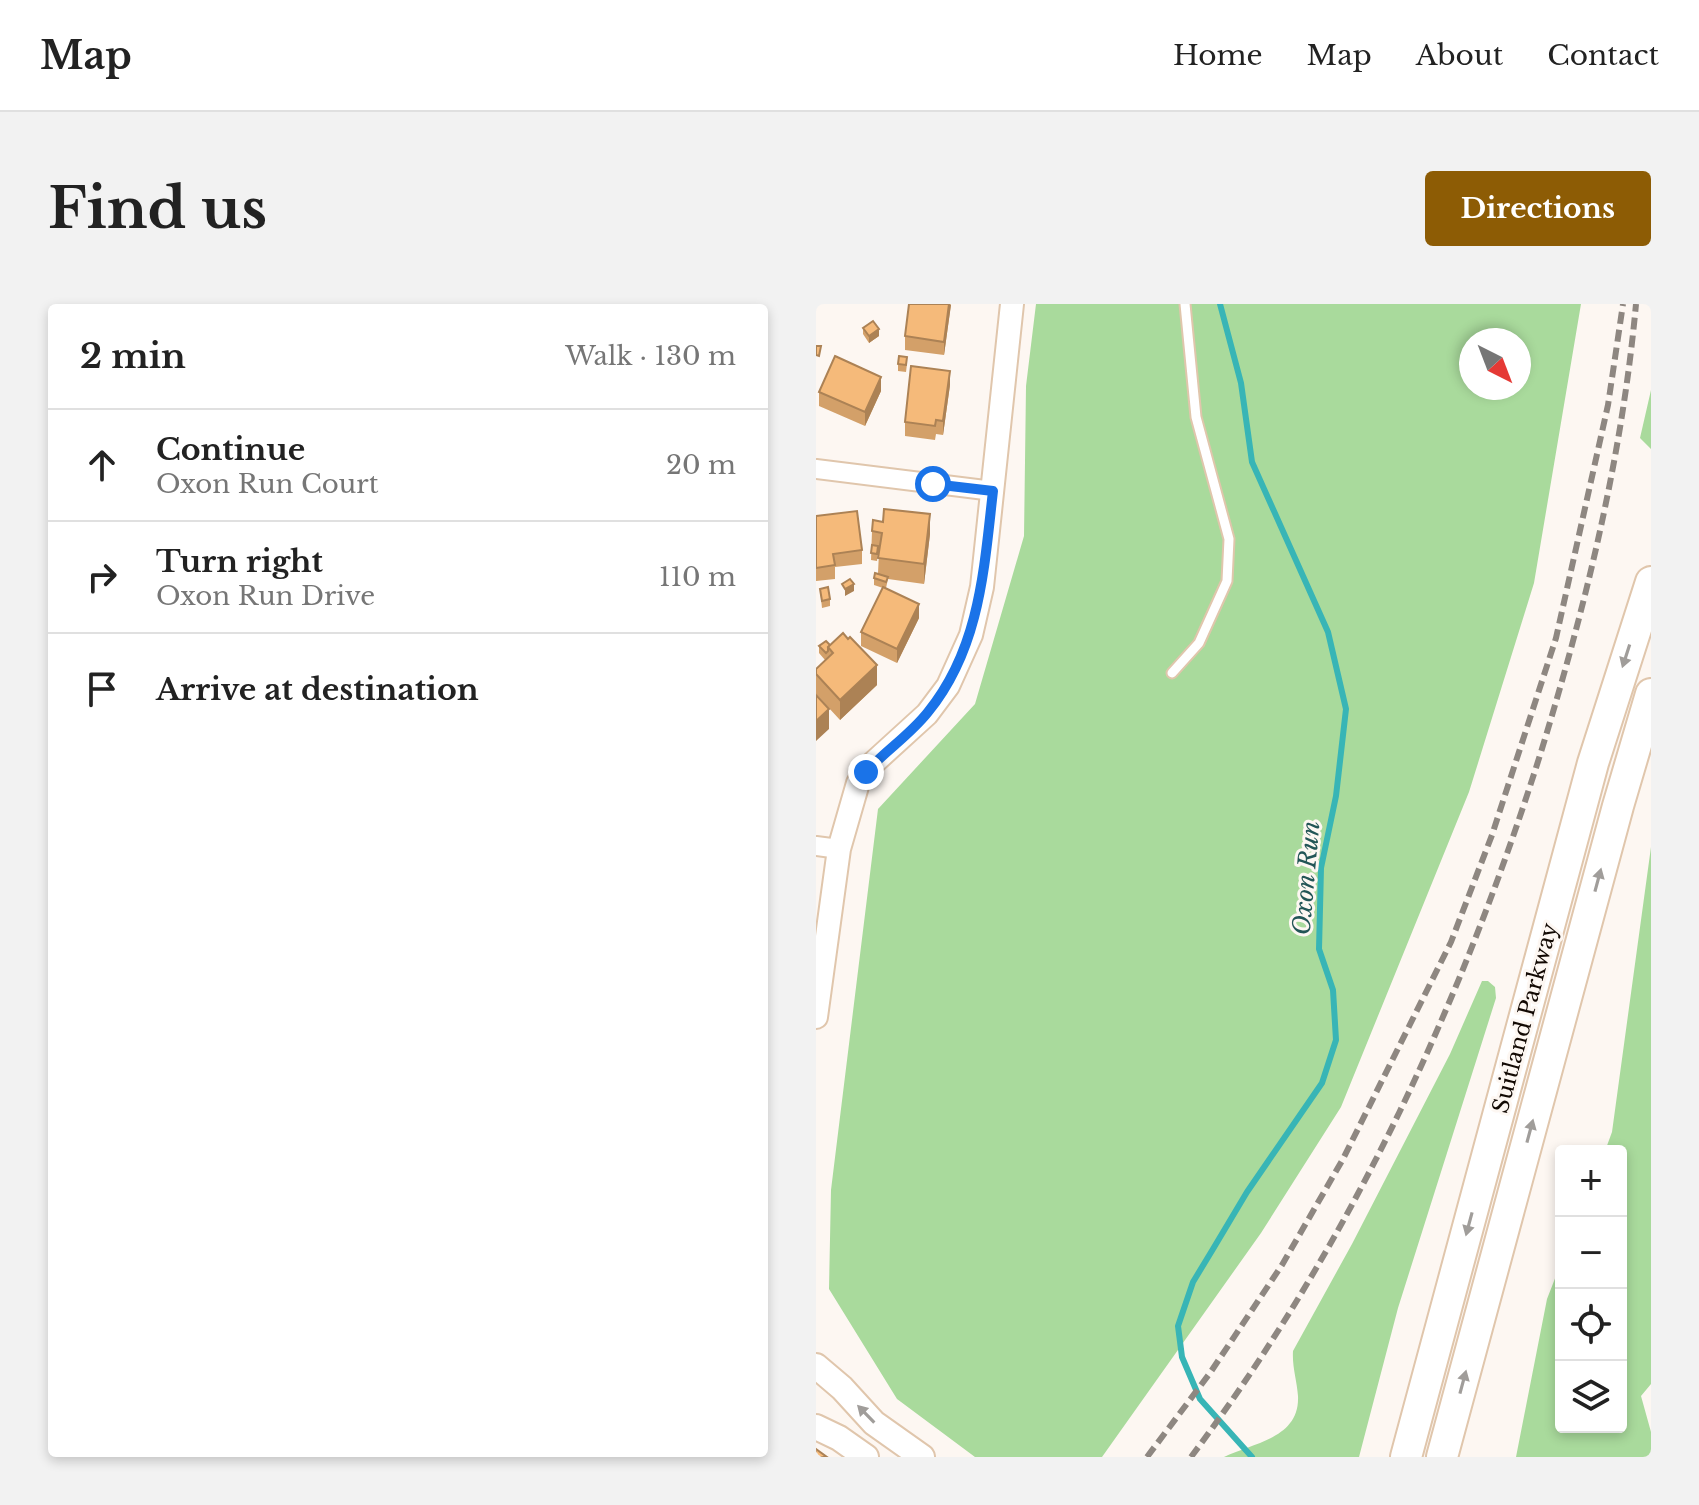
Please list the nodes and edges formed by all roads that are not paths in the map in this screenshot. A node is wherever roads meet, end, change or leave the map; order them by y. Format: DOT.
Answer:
graph roads {
  1 [pos="1012,304"];
  2 [pos="1185,304"];
  3 [pos="816,469"];
  4 [pos="993,491"];
  5 [pos="1651,582"];
  6 [pos="1172,673"];
  7 [pos="1651,694"];
  8 [pos="816,846"];
  9 [pos="839,849"];
  10 [pos="816,1017"];
  11 [pos="816,1366"];
  12 [pos="816,1427"];
  13 [pos="1406,1450"];
  14 [pos="866,1457"];
  15 [pos="922,1457"];
  16 [pos="1442,1457"];
  1 -- 4 [label="street"];
  2 -- 6 [label="lane"];
  3 -- 4 [label="street"];
  4 -- 9 [label="street"];
  5 -- 13 [label="highway, Suitland Parkway, one-way"];
  16 -- 7 [label="highway, Suitland Parkway, one-way"];
  8 -- 9 [label="street"];
  9 -- 10 [label="street"];
  15 -- 11 [label="main road, one-way"];
  12 -- 14 [label="main road"];
}
